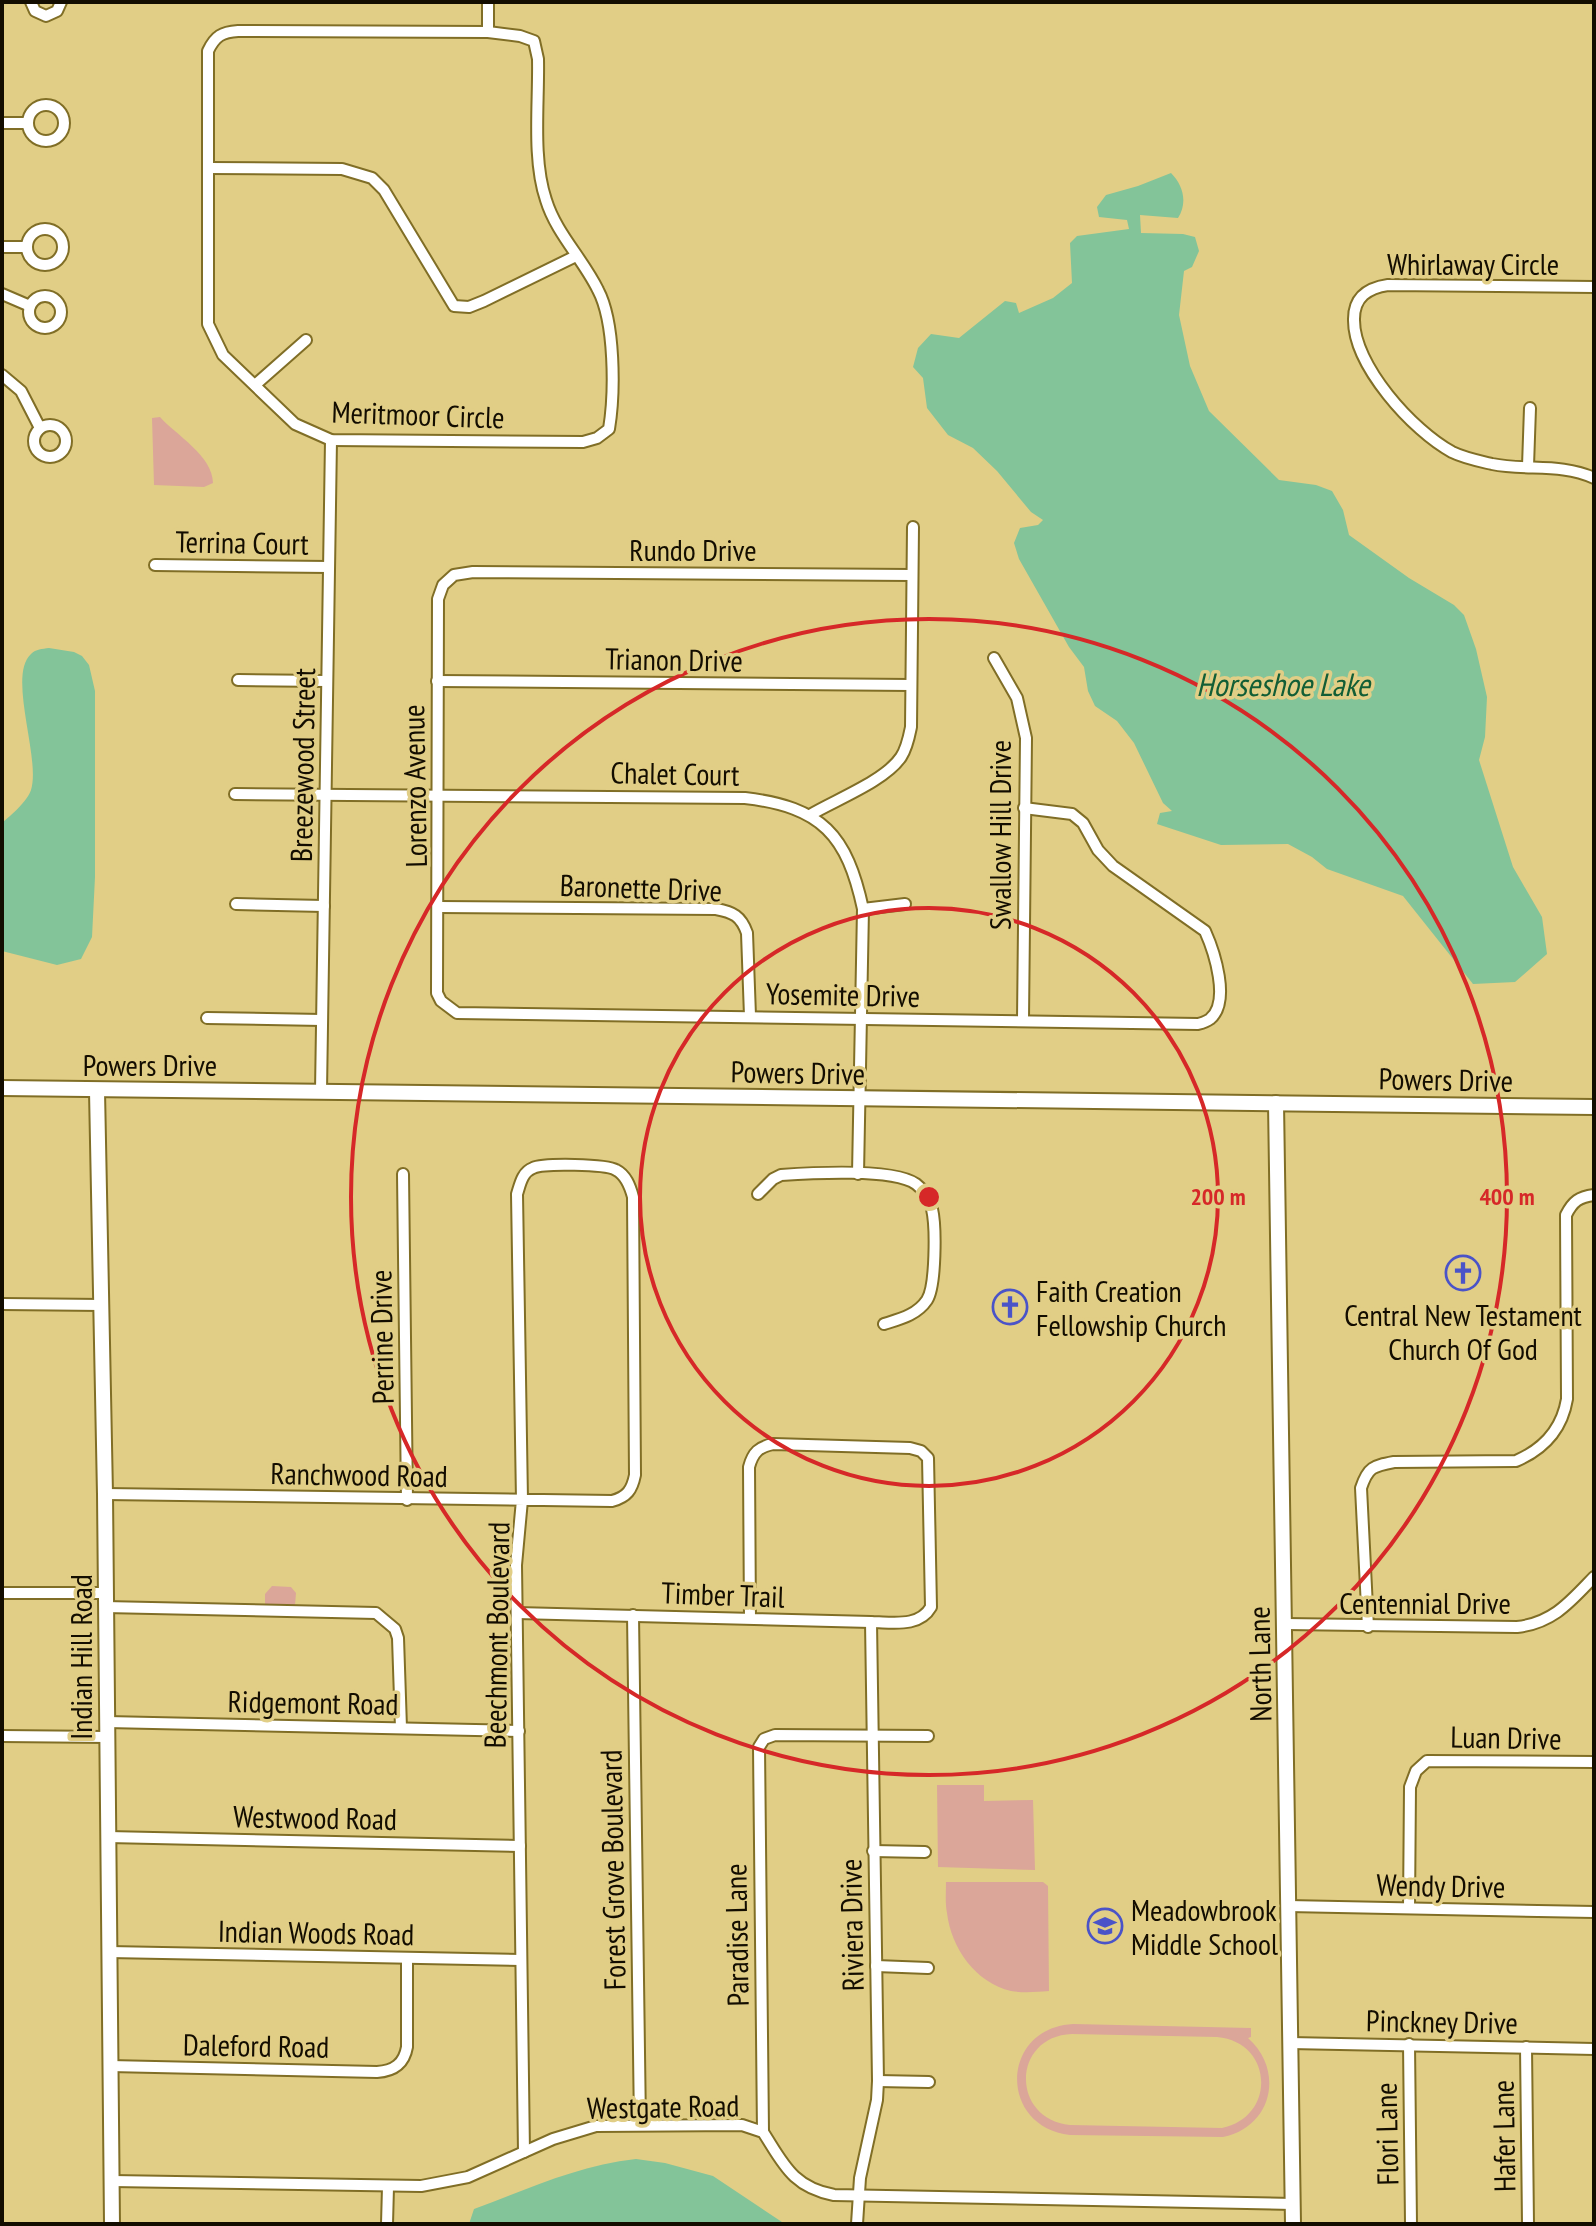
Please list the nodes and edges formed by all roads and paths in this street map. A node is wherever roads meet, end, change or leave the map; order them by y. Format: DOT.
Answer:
graph roads {
  1 [pos="31,2"];
  2 [pos="61,2"];
  3 [pos="488,2"];
  4 [pos="488,32"];
  5 [pos="2,123"];
  6 [pos="28,123"];
  7 [pos="208,168"];
  8 [pos="2,247"];
  9 [pos="27,247"];
  10 [pos="576,256"];
  11 [pos="1594,287"];
  12 [pos="2,294"];
  13 [pos="30,306"];
  14 [pos="306,340"];
  15 [pos="2,375"];
  16 [pos="255,385"];
  17 [pos="1530,408"];
  18 [pos="40,428"];
  19 [pos="331,440"];
  20 [pos="1528,466"];
  21 [pos="1594,478"];
  22 [pos="913,527"];
  23 [pos="155,565"];
  24 [pos="329,567"];
  25 [pos="473,572"];
  26 [pos="912,575"];
  27 [pos="994,658"];
  28 [pos="238,680"];
  29 [pos="327,681"];
  30 [pos="437,681"];
  31 [pos="911,685"];
  32 [pos="325,793"];
  33 [pos="235,794"];
  34 [pos="438,794"];
  35 [pos="1024,808"];
  36 [pos="810,815"];
  37 [pos="236,904"];
  38 [pos="905,904"];
  39 [pos="324,906"];
  40 [pos="439,907"];
  41 [pos="863,909"];
  42 [pos="457,1013"];
  43 [pos="750,1016"];
  44 [pos="207,1018"];
  45 [pos="862,1018"];
  46 [pos="322,1020"];
  47 [pos="1023,1020"];
  48 [pos="2,1088"];
  49 [pos="97,1091"];
  50 [pos="321,1091"];
  51 [pos="860,1099"];
  52 [pos="1276,1103"];
  53 [pos="1594,1107"];
  54 [pos="403,1174"];
  55 [pos="858,1174"];
  56 [pos="758,1194"];
  57 [pos="1594,1195"];
  58 [pos="2,1304"];
  59 [pos="102,1305"];
  60 [pos="884,1324"];
  61 [pos="105,1494"];
  62 [pos="407,1500"];
  63 [pos="522,1500"];
  64 [pos="612,1501"];
  65 [pos="1594,1577"];
  66 [pos="2,1593"];
  67 [pos="105,1600"];
  68 [pos="517,1613"];
  69 [pos="633,1615"];
  70 [pos="750,1619"];
  71 [pos="871,1622"];
  72 [pos="1285,1624"];
  73 [pos="1368,1627"];
  74 [pos="401,1728"];
  75 [pos="107,1730"];
  76 [pos="519,1731"];
  77 [pos="2,1736"];
  78 [pos="873,1736"];
  79 [pos="928,1736"];
  80 [pos="1594,1762"];
  81 [pos="108,1837"];
  82 [pos="520,1846"];
  83 [pos="873,1851"];
  84 [pos="925,1852"];
  85 [pos="1288,1906"];
  86 [pos="1409,1908"];
  87 [pos="1594,1912"];
  88 [pos="109,1952"];
  89 [pos="407,1958"];
  90 [pos="521,1960"];
  91 [pos="876,1966"];
  92 [pos="928,1968"];
  93 [pos="1290,2043"];
  94 [pos="1409,2044"];
  95 [pos="1526,2047"];
  96 [pos="1594,2049"];
  97 [pos="110,2066"];
  98 [pos="878,2081"];
  99 [pos="929,2082"];
  100 [pos="640,2125"];
  101 [pos="763,2132"];
  102 [pos="524,2152"];
  103 [pos="112,2181"];
  104 [pos="388,2187"];
  105 [pos="858,2196"];
  106 [pos="1293,2204"];
  107 [pos="112,2224"];
  108 [pos="387,2224"];
  109 [pos="857,2224"];
  110 [pos="1293,2224"];
  111 [pos="1411,2224"];
  112 [pos="1528,2224"];
  1 -- 2 [label="street"];
  3 -- 4 [label="street"];
  4 -- 7 [label="street, Meritmoor Circle"];
  4 -- 10 [label="street, Meritmoor Circle"];
  5 -- 6 [label="street"];
  7 -- 10 [label="street"];
  7 -- 16 [label="street, Meritmoor Circle"];
  8 -- 9 [label="street"];
  10 -- 19 [label="street, Meritmoor Circle"];
  11 -- 20 [label="street, Whirlaway Circle"];
  12 -- 13 [label="street"];
  14 -- 16 [label="street"];
  15 -- 18 [label="street"];
  16 -- 19 [label="street, Meritmoor Circle"];
  17 -- 20 [label="street"];
  19 -- 24 [label="street, Breezewood Street"];
  20 -- 21 [label="street, Whirlaway Circle"];
  22 -- 26 [label="street"];
  23 -- 24 [label="street, Terrina Court"];
  24 -- 29 [label="street, Breezewood Street"];
  25 -- 26 [label="street, Rundo Drive"];
  25 -- 30 [label="street, Lorenzo Avenue"];
  26 -- 31 [label="street"];
  27 -- 35 [label="street, Swallow Hill Drive"];
  28 -- 29 [label="street"];
  29 -- 32 [label="street, Breezewood Street"];
  30 -- 31 [label="street, Trianon Drive"];
  30 -- 34 [label="street, Lorenzo Avenue"];
  31 -- 36 [label="street"];
  32 -- 33 [label="street, Chalet Court"];
  32 -- 34 [label="street, Chalet Court"];
  32 -- 39 [label="street, Breezewood Street"];
  34 -- 36 [label="street, Chalet Court"];
  34 -- 40 [label="street, Lorenzo Avenue"];
  35 -- 47 [label="street, Swallow Hill Drive"];
  35 -- 47 [label="street, Yosemite Drive"];
  36 -- 41 [label="street, Chalet Court"];
  37 -- 39 [label="street"];
  38 -- 41 [label="street"];
  39 -- 46 [label="street, Breezewood Street"];
  40 -- 42 [label="street, Lorenzo Avenue"];
  40 -- 43 [label="street, Baronette Drive"];
  41 -- 45 [label="street, Chalet Court"];
  42 -- 43 [label="street, Yosemite Drive"];
  43 -- 45 [label="street, Yosemite Drive"];
  44 -- 46 [label="street"];
  45 -- 47 [label="street, Yosemite Drive"];
  45 -- 51 [label="street, Chalet Court"];
  46 -- 50 [label="street, Breezewood Street"];
  48 -- 49 [label="street, Powers Drive"];
  49 -- 50 [label="street, Powers Drive"];
  49 -- 59 [label="street, Indian Hill Road"];
  50 -- 51 [label="street, Powers Drive"];
  51 -- 52 [label="street, Powers Drive"];
  51 -- 55 [label="street, Chalet Court"];
  52 -- 53 [label="street, Powers Drive"];
  52 -- 72 [label="street, North Lane"];
  54 -- 62 [label="street, Perrine Drive"];
  55 -- 56 [label="street"];
  55 -- 60 [label="street"];
  57 -- 73 [label="street"];
  58 -- 59 [label="street"];
  59 -- 61 [label="street, Indian Hill Road"];
  61 -- 62 [label="street, Ranchwood Road"];
  61 -- 67 [label="street, Indian Hill Road"];
  62 -- 63 [label="street, Ranchwood Road"];
  63 -- 64 [label="street, Ranchwood Road"];
  63 -- 64 [label="street, Beechmont Boulevard"];
  63 -- 68 [label="street, Beechmont Boulevard"];
  65 -- 73 [label="street, Centennial Drive"];
  66 -- 67 [label="street"];
  67 -- 74 [label="street"];
  67 -- 75 [label="street, Indian Hill Road"];
  68 -- 69 [label="street, Timber Trail"];
  68 -- 76 [label="street, Beechmont Boulevard"];
  69 -- 70 [label="street, Timber Trail"];
  69 -- 100 [label="street, Forest Grove Boulevard"];
  70 -- 71 [label="street, Timber Trail"];
  70 -- 71 [label="street, Timber Trail"];
  71 -- 78 [label="street, Riviera Drive"];
  72 -- 73 [label="street, Centennial Drive"];
  72 -- 85 [label="street, North Lane"];
  74 -- 75 [label="street, Ridgemont Road"];
  74 -- 76 [label="street, Ridgemont Road"];
  75 -- 77 [label="street, Ridgemont Road"];
  75 -- 81 [label="street, Indian Hill Road"];
  76 -- 82 [label="street, Beechmont Boulevard"];
  78 -- 79 [label="street"];
  78 -- 83 [label="street, Riviera Drive"];
  78 -- 101 [label="street, Paradise Lane"];
  80 -- 86 [label="street, Luan Drive"];
  81 -- 82 [label="street, Westwood Road"];
  81 -- 88 [label="street, Indian Hill Road"];
  82 -- 90 [label="street, Beechmont Boulevard"];
  83 -- 84 [label="street"];
  83 -- 91 [label="street, Riviera Drive"];
  85 -- 86 [label="street, Wendy Drive"];
  85 -- 93 [label="street, North Lane"];
  86 -- 87 [label="street, Wendy Drive"];
  88 -- 89 [label="street, Indian Woods Road"];
  88 -- 97 [label="street, Indian Hill Road"];
  89 -- 90 [label="street, Indian Woods Road"];
  89 -- 97 [label="street, Daleford Road"];
  90 -- 102 [label="street, Beechmont Boulevard"];
  91 -- 92 [label="street"];
  91 -- 98 [label="street, Riviera Drive"];
  93 -- 94 [label="street, Pinckney Drive"];
  93 -- 106 [label="street, North Lane"];
  94 -- 95 [label="street, Pinckney Drive"];
  94 -- 111 [label="street, Flori Lane"];
  95 -- 96 [label="street, Pinckney Drive"];
  95 -- 112 [label="street, Hafer Lane"];
  97 -- 103 [label="street, Indian Hill Road"];
  98 -- 99 [label="street"];
  98 -- 105 [label="street, Riviera Drive"];
  100 -- 101 [label="street, Westgate Road"];
  100 -- 102 [label="street, Westgate Road"];
  101 -- 105 [label="street, Westgate Road"];
  102 -- 104 [label="street, Westgate Road"];
  103 -- 104 [label="street, Westgate Road"];
  103 -- 107 [label="street, Indian Hill Road"];
  104 -- 108 [label="street"];
  105 -- 106 [label="street, Westgate Road"];
  105 -- 109 [label="street, Riviera Drive"];
  106 -- 110 [label="street, North Lane"];
}
